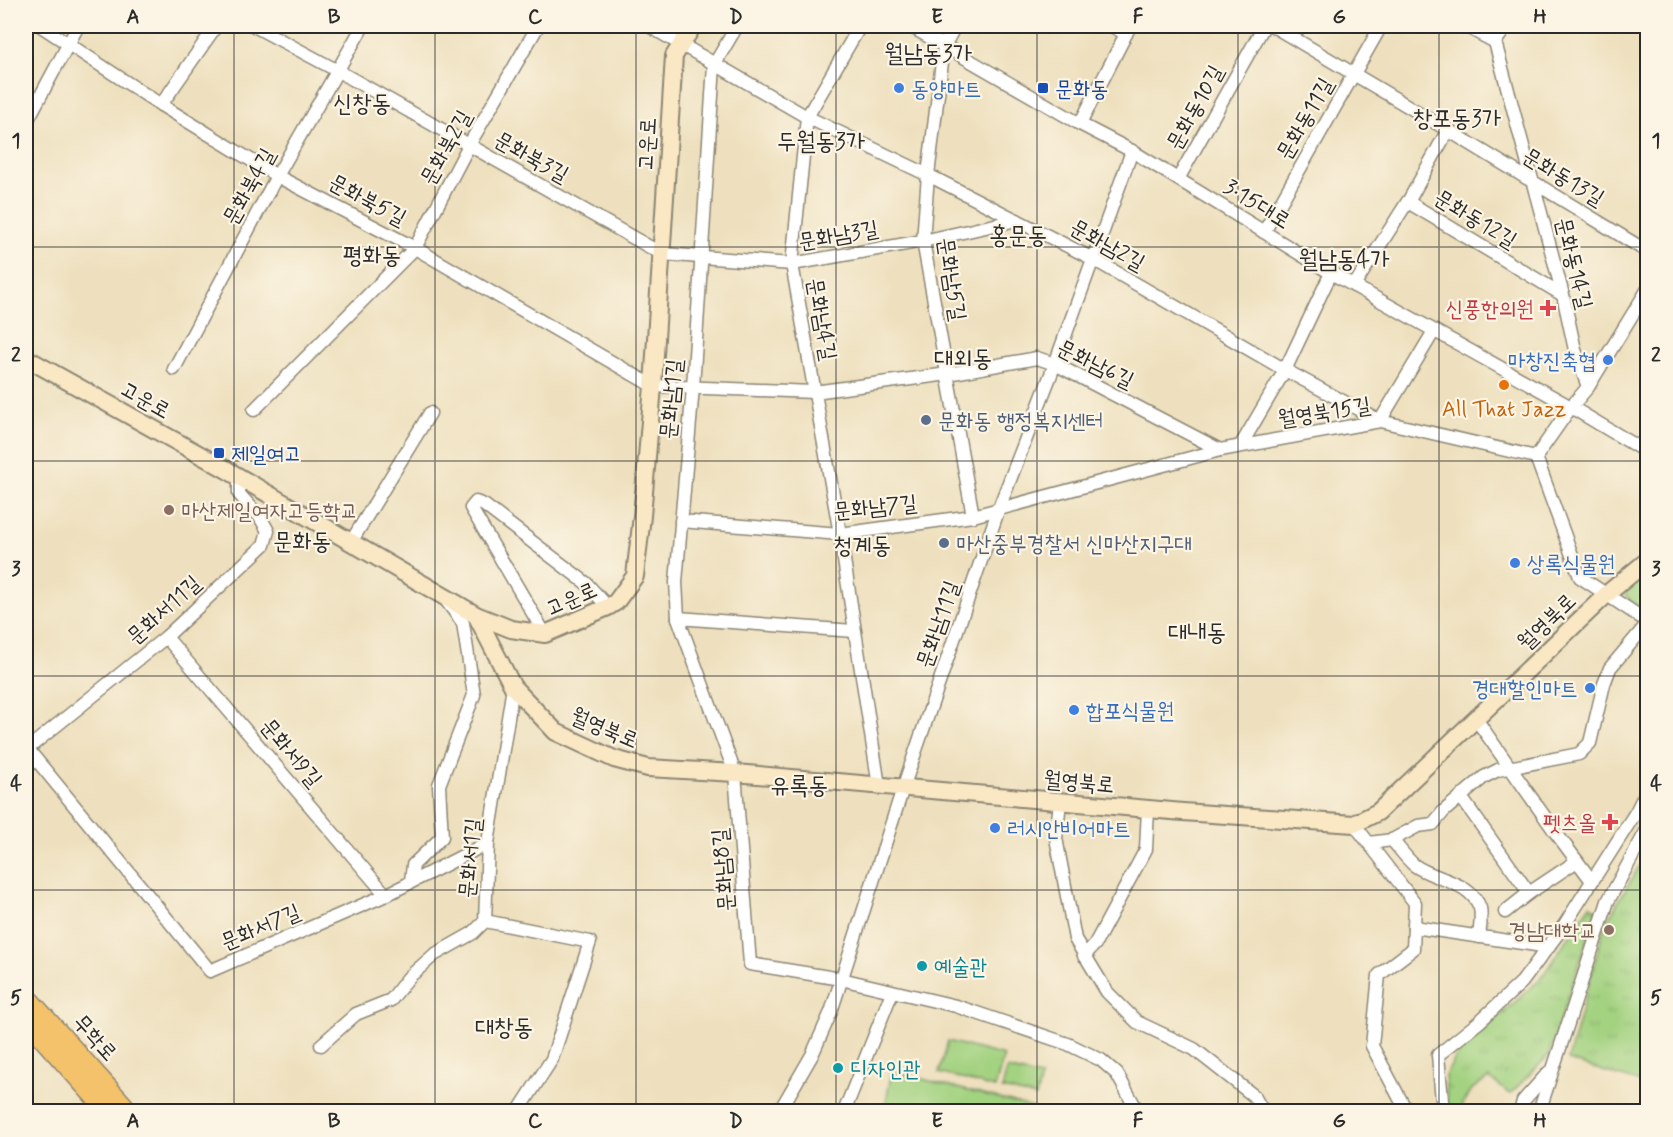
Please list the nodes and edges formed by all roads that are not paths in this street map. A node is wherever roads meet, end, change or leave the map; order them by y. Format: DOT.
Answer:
graph roads {
  1 [pos="41,26"];
  2 [pos="78,26"];
  3 [pos="216,26"];
  4 [pos="254,26"];
  5 [pos="363,26"];
  6 [pos="538,26"];
  7 [pos="649,26"];
  8 [pos="693,26"];
  9 [pos="737,26"];
  10 [pos="860,26"];
  11 [pos="910,26"];
  12 [pos="955,26"];
  13 [pos="1112,26"];
  14 [pos="1264,26"];
  15 [pos="1273,26"];
  16 [pos="1381,26"];
  17 [pos="1465,26"];
  18 [pos="1507,26"];
  19 [pos="1128,29"];
  20 [pos="1495,42"];
  21 [pos="68,43"];
  22 [pos="944,46"];
  23 [pos="686,47"];
  24 [pos="714,65"];
  25 [pos="338,71"];
  26 [pos="1353,74"];
  27 [pos="161,105"];
  28 [pos="807,117"];
  29 [pos="26,123"];
  30 [pos="1080,124"];
  31 [pos="1448,130"];
  32 [pos="469,145"];
  33 [pos="1132,151"];
  34 [pos="928,175"];
  35 [pos="278,176"];
  36 [pos="1178,179"];
  37 [pos="1533,182"];
  38 [pos="1408,201"];
  39 [pos="1017,220"];
  40 [pos="1264,232"];
  41 [pos="923,241"];
  42 [pos="415,248"];
  43 [pos="1647,252"];
  44 [pos="662,254"];
  45 [pos="702,257"];
  46 [pos="1093,259"];
  47 [pos="792,264"];
  48 [pos="1331,273"];
  49 [pos="1354,286"];
  50 [pos="1647,289"];
  51 [pos="1563,295"];
  52 [pos="1434,331"];
  53 [pos="26,358"];
  54 [pos="1055,364"];
  55 [pos="174,369"];
  56 [pos="1285,370"];
  57 [pos="948,374"];
  58 [pos="653,386"];
  59 [pos="693,387"];
  60 [pos="1588,387"];
  61 [pos="814,392"];
  62 [pos="1571,407"];
  63 [pos="254,410"];
  64 [pos="430,413"];
  65 [pos="1380,421"];
  66 [pos="1241,445"];
  67 [pos="1220,450"];
  68 [pos="1647,453"];
  69 [pos="1536,457"];
  70 [pos="239,477"];
  71 [pos="999,508"];
  72 [pos="973,516"];
  73 [pos="681,521"];
  74 [pos="840,534"];
  75 [pos="351,542"];
  76 [pos="1647,560"];
  77 [pos="1607,594"];
  78 [pos="442,596"];
  79 [pos="608,607"];
  80 [pos="476,615"];
  81 [pos="678,618"];
  82 [pos="1647,622"];
  83 [pos="854,631"];
  84 [pos="545,634"];
  85 [pos="166,637"];
  86 [pos="513,687"];
  87 [pos="1476,718"];
  88 [pos="26,748"];
  89 [pos="1510,767"];
  90 [pos="735,773"];
  91 [pos="879,786"];
  92 [pos="903,788"];
  93 [pos="1647,788"];
  94 [pos="1461,797"];
  95 [pos="1060,802"];
  96 [pos="1148,809"];
  97 [pos="1354,824"];
  98 [pos="1647,828"];
  99 [pos="1392,840"];
  100 [pos="488,843"];
  101 [pos="1369,843"];
  102 [pos="1576,861"];
  103 [pos="411,881"];
  104 [pos="1592,881"];
  105 [pos="1529,893"];
  106 [pos="386,895"];
  107 [pos="1505,912"];
  108 [pos="485,921"];
  109 [pos="1414,927"];
  110 [pos="1479,937"];
  111 [pos="1549,946"];
  112 [pos="1084,956"];
  113 [pos="841,979"];
  114 [pos="892,992"];
  115 [pos="26,996"];
  116 [pos="26,1020"];
  117 [pos="321,1045"];
  118 [pos="1554,1066"];
  119 [pos="108,1112"];
  120 [pos="130,1112"];
  121 [pos="518,1112"];
  122 [pos="780,1112"];
  123 [pos="844,1112"];
  124 [pos="1138,1112"];
  125 [pos="1263,1112"];
  126 [pos="1407,1112"];
  127 [pos="1443,1112"];
  128 [pos="1520,1112"];
  129 [pos="1539,1112"];
  1 -- 21 [label="street, 문화북5길"];
  2 -- 21 [label="street"];
  3 -- 27 [label="street"];
  4 -- 25 [label="street, 문화북3길"];
  5 -- 25 [label="street, 문화북4길"];
  6 -- 32 [label="street, 문화북2길"];
  7 -- 23 [label="street, 문화남2길"];
  8 -- 23 [label="main road, 고운로"];
  9 -- 24 [label="street, 문화남1길"];
  10 -- 28 [label="street, 문화남4길"];
  11 -- 22 [label="street, 3·15대로"];
  12 -- 22 [label="street"];
  13 -- 19 [label="street"];
  14 -- 36 [label="street, 문화동10길"];
  15 -- 26 [label="street, 문화동13길"];
  16 -- 26 [label="street, 문화동11길"];
  17 -- 20 [label="street"];
  18 -- 20 [label="street"];
  19 -- 30 [label="street"];
  20 -- 37 [label="street, 문화동14길"];
  21 -- 27 [label="street, 문화북5길"];
  21 -- 29 [label="street"];
  22 -- 30 [label="street, 3·15대로"];
  22 -- 34 [label="street, 문화남5길"];
  23 -- 24 [label="street, 문화남2길"];
  23 -- 44 [label="main road, 고운로"];
  24 -- 28 [label="street, 문화남2길"];
  24 -- 45 [label="street, 문화남1길"];
  25 -- 32 [label="street, 문화북3길"];
  25 -- 35 [label="street, 문화북4길"];
  26 -- 31 [label="street, 문화동13길"];
  26 -- 40 [label="street, 문화동11길"];
  27 -- 35 [label="street, 문화북5길"];
  28 -- 34 [label="street, 문화남2길"];
  28 -- 47 [label="street, 문화남4길"];
  30 -- 33 [label="street, 3·15대로"];
  31 -- 37 [label="street, 문화동13길"];
  31 -- 38 [label="street, 문화동12길"];
  32 -- 42 [label="street, 문화북2길"];
  32 -- 44 [label="street, 문화북3길"];
  33 -- 36 [label="street, 3·15대로"];
  33 -- 46 [label="street, 문화남11길"];
  34 -- 39 [label="street, 문화남2길"];
  34 -- 41 [label="street, 문화남5길"];
  35 -- 42 [label="street, 문화북5길"];
  35 -- 55 [label="street, 문화북4길"];
  36 -- 40 [label="street, 3·15대로"];
  37 -- 43 [label="street, 문화동13길"];
  37 -- 51 [label="street, 문화동14길"];
  38 -- 49 [label="street"];
  38 -- 51 [label="street, 문화동12길"];
  39 -- 41 [label="street, 문화남3길"];
  39 -- 46 [label="street, 문화남2길"];
  40 -- 48 [label="street, 3·15대로"];
  41 -- 47 [label="street, 문화남3길"];
  41 -- 57 [label="street, 문화남5길"];
  42 -- 58 [label="street, 문화북5길"];
  42 -- 63 [label="street, 문화북2길"];
  44 -- 45 [label="street, 문화남3길"];
  44 -- 58 [label="main road, 고운로"];
  45 -- 47 [label="street, 문화남3길"];
  45 -- 59 [label="street, 문화남1길"];
  46 -- 54 [label="street, 문화남11길"];
  46 -- 56 [label="street, 문화남2길"];
  47 -- 61 [label="street, 문화남4길"];
  48 -- 49 [label="street, 3·15대로"];
  48 -- 56 [label="street"];
  49 -- 52 [label="street, 3·15대로"];
  50 -- 60 [label="street"];
  51 -- 60 [label="street, 문화동14길"];
  52 -- 62 [label="street, 3·15대로"];
  52 -- 65 [label="street"];
  53 -- 70 [label="main road, 고운로"];
  54 -- 57 [label="street, 문화남6길"];
  54 -- 67 [label="street, 문화남6길"];
  54 -- 71 [label="street, 문화남11길"];
  56 -- 65 [label="street, 문화남2길"];
  56 -- 66 [label="street"];
  57 -- 61 [label="street, 문화남6길"];
  57 -- 72 [label="street, 문화남5길"];
  58 -- 59 [label="street, 문화남6길"];
  58 -- 79 [label="main road, 고운로"];
  59 -- 61 [label="street, 문화남6길"];
  59 -- 73 [label="street, 문화남1길"];
  60 -- 62 [label="street"];
  61 -- 74 [label="street, 문화남4길"];
  62 -- 68 [label="street, 3·15대로"];
  62 -- 69 [label="street"];
  64 -- 75 [label="street"];
  65 -- 66 [label="street, 월영북15길"];
  65 -- 69 [label="street, 월영북15길"];
  66 -- 67 [label="street, 월영북15길"];
  67 -- 71 [label="street, 월영북15길"];
  69 -- 77 [label="street"];
  70 -- 75 [label="main road, 고운로"];
  70 -- 85 [label="street, 문화서11길"];
  71 -- 72 [label="street, 문화남7길"];
  71 -- 92 [label="street, 문화남11길"];
  72 -- 74 [label="street, 문화남7길"];
  73 -- 74 [label="street, 문화남7길"];
  73 -- 81 [label="street, 문화남1길"];
  74 -- 83 [label="street, 문화남4길"];
  75 -- 78 [label="main road, 고운로"];
  76 -- 77 [label="main road, 월영북로"];
  77 -- 82 [label="street"];
  77 -- 87 [label="main road, 월영북로"];
  78 -- 80 [label="main road, 고운로"];
  78 -- 103 [label="street"];
  79 -- 84 [label="main road, 고운로"];
  79 -- 84 [label="street"];
  80 -- 84 [label="main road, 고운로"];
  80 -- 86 [label="main road, 월영북로"];
  81 -- 83 [label="street"];
  81 -- 90 [label="street, 문화남1길"];
  82 -- 89 [label="street"];
  83 -- 91 [label="street, 문화남4길"];
  85 -- 88 [label="street, 문화서11길"];
  85 -- 106 [label="street, 문화서9길"];
  86 -- 90 [label="main road, 월영북로"];
  86 -- 100 [label="street, 문화서1길"];
  87 -- 89 [label="street"];
  87 -- 97 [label="main road, 월영북로"];
  88 -- 106 [label="street, 문화서7길"];
  89 -- 94 [label="street"];
  89 -- 102 [label="street"];
  90 -- 91 [label="main road, 월영북로"];
  90 -- 113 [label="street, 문화남8길"];
  91 -- 92 [label="main road, 월영북로"];
  92 -- 95 [label="main road, 월영북로"];
  92 -- 113 [label="street, 문화남11길"];
  93 -- 104 [label="street"];
  94 -- 99 [label="street"];
  94 -- 105 [label="street"];
  95 -- 96 [label="main road, 월영북로"];
  95 -- 112 [label="street"];
  96 -- 97 [label="main road, 월영북로"];
  96 -- 112 [label="street"];
  97 -- 101 [label="street"];
  98 -- 118 [label="street"];
  99 -- 101 [label="street"];
  99 -- 110 [label="street"];
  100 -- 103 [label="street, 문화서7길"];
  100 -- 108 [label="street, 문화서1길"];
  101 -- 109 [label="street"];
  102 -- 104 [label="street"];
  102 -- 105 [label="street"];
  103 -- 106 [label="street, 문화서7길"];
  104 -- 111 [label="street"];
  105 -- 107 [label="street"];
  108 -- 117 [label="street"];
  108 -- 121 [label="street, 문화서1길"];
  109 -- 110 [label="street"];
  109 -- 126 [label="street"];
  110 -- 111 [label="street"];
  111 -- 127 [label="street"];
  112 -- 125 [label="street"];
  113 -- 114 [label="street"];
  113 -- 122 [label="street, 문화남11길"];
  114 -- 123 [label="street"];
  114 -- 124 [label="street"];
  115 -- 120 [label="main road, 무학로"];
  116 -- 119 [label="main road, 무학로"];
  118 -- 128 [label="street"];
  118 -- 129 [label="street"];
}
